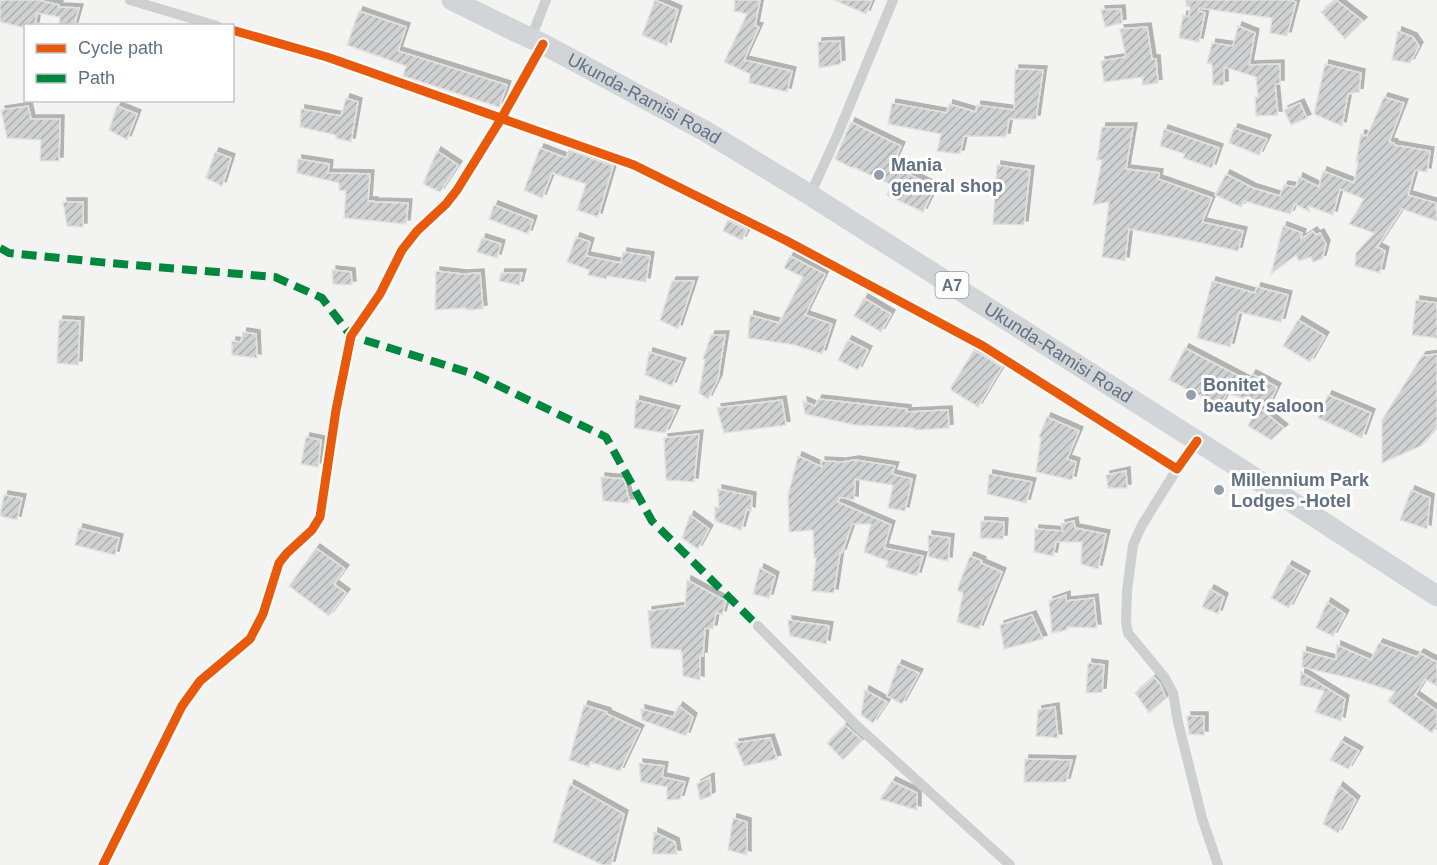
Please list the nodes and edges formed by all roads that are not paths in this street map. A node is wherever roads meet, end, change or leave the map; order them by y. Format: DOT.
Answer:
graph roads {
  1 [pos="130,0"];
  2 [pos="452,0"];
  3 [pos="546,0"];
  4 [pos="893,0"];
  5 [pos="210,24"];
  6 [pos="234,31"];
  7 [pos="537,41"];
  8 [pos="501,119"];
  9 [pos="810,195"];
  10 [pos="1197,441"];
  11 [pos="1177,469"];
  12 [pos="1437,596"];
  13 [pos="758,626"];
  14 [pos="103,865"];
  15 [pos="1010,865"];
  16 [pos="1218,865"];
  1 -- 5 [label="street"];
  2 -- 7 [label="highway, Ukunda-Ramisi Road / A7"];
  3 -- 7 [label="street"];
  4 -- 9 [label="street"];
  6 -- 8 [label="street"];
  7 -- 8 [label="street"];
  7 -- 9 [label="highway, Ukunda-Ramisi Road / A7"];
  8 -- 11 [label="street"];
  8 -- 14 [label="street"];
  9 -- 10 [label="highway, Ukunda-Ramisi Road / A7"];
  10 -- 11 [label="street"];
  10 -- 12 [label="highway, Ukunda-Ramisi Road / A7"];
  11 -- 16 [label="street"];
  13 -- 15 [label="street"];
}
